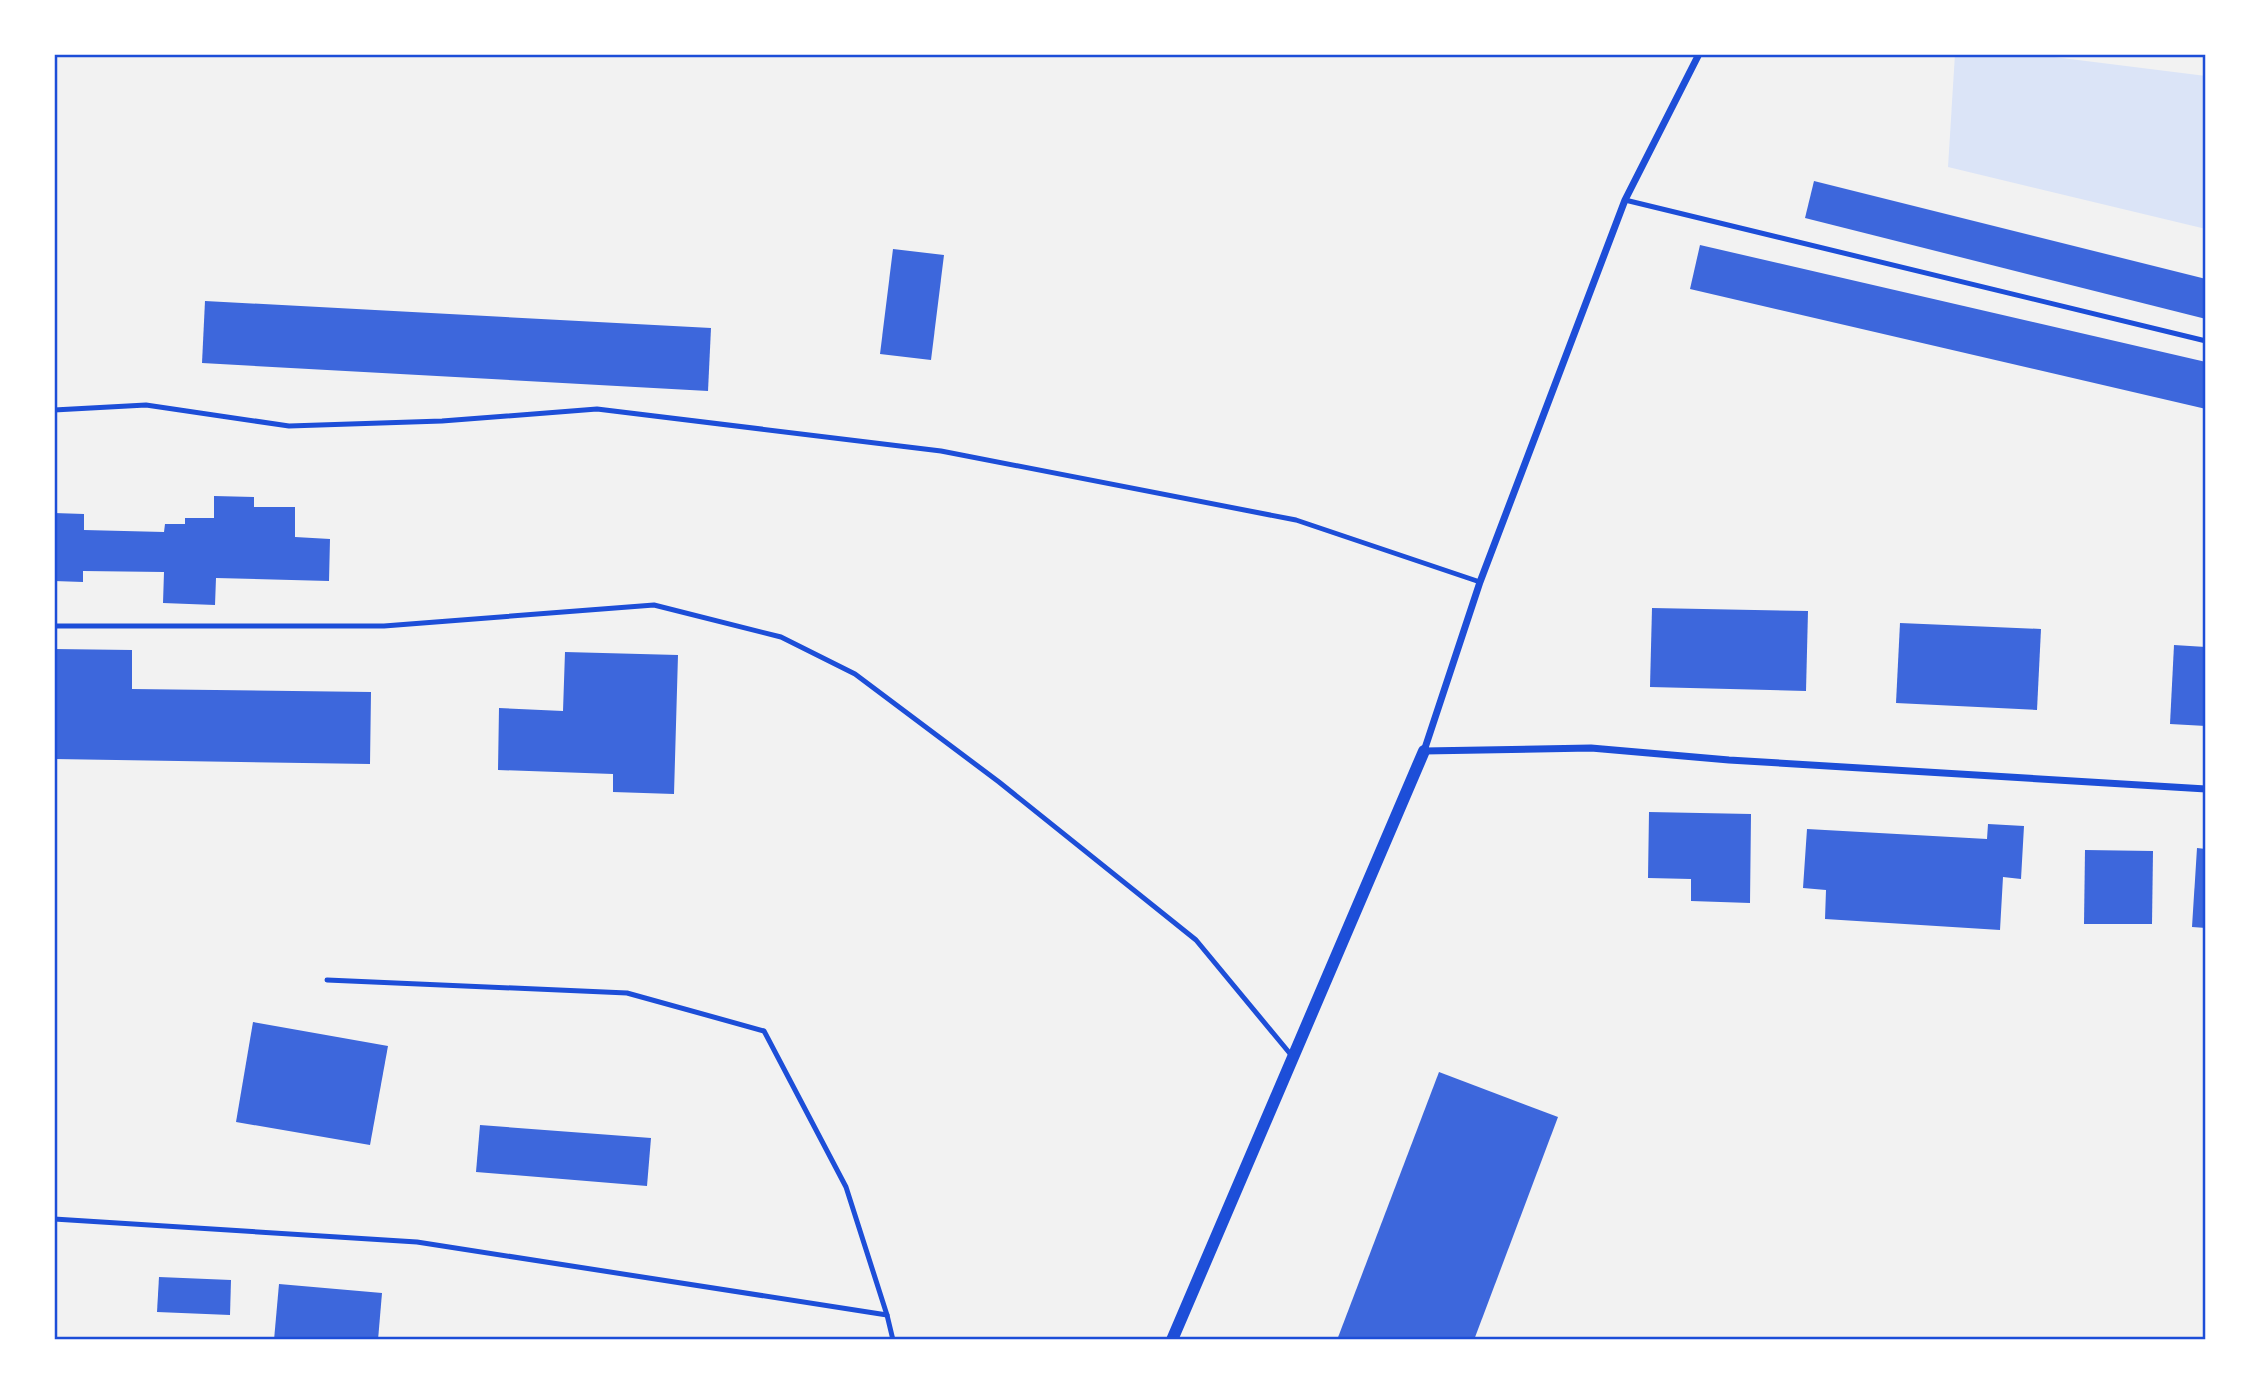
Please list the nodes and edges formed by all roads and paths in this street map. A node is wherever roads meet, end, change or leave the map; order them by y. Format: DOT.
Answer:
graph roads {
  1 [pos="1699,54"];
  2 [pos="1625,200"];
  3 [pos="2206,341"];
  4 [pos="54,410"];
  5 [pos="1480,582"];
  6 [pos="54,626"];
  7 [pos="1424,751"];
  8 [pos="2206,789"];
  9 [pos="327,980"];
  10 [pos="1294,1058"];
  11 [pos="54,1219"];
  12 [pos="887,1315"];
  13 [pos="893,1340"];
  14 [pos="1172,1340"];
  1 -- 2 [label="street"];
  2 -- 3 [label="lane"];
  2 -- 5 [label="street"];
  4 -- 5 [label="lane"];
  5 -- 7 [label="street"];
  6 -- 10 [label="lane"];
  7 -- 8 [label="street"];
  7 -- 10 [label="street"];
  9 -- 12 [label="lane"];
  10 -- 14 [label="street"];
  11 -- 12 [label="lane"];
  12 -- 13 [label="lane"];
}
